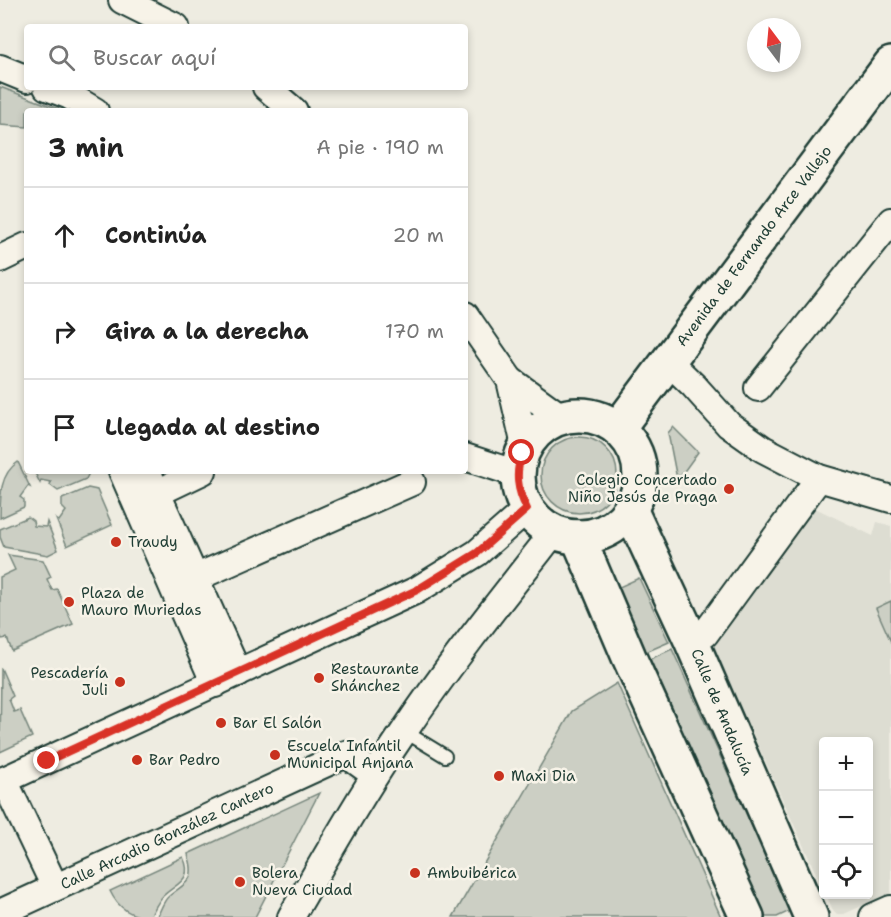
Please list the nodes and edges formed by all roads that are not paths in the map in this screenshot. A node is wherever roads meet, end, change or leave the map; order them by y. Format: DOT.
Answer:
graph roads {
  1 [pos="122,0"];
  2 [pos="170,24"];
  3 [pos="891,64"];
  4 [pos="0,68"];
  5 [pos="24,78"];
  6 [pos="55,90"];
  7 [pos="270,90"];
  8 [pos="90,108"];
  9 [pos="290,108"];
  10 [pos="891,221"];
  11 [pos="468,319"];
  12 [pos="668,360"];
  13 [pos="510,380"];
  14 [pos="758,388"];
  15 [pos="561,417"];
  16 [pos="618,428"];
  17 [pos="468,457"];
  18 [pos="521,460"];
  19 [pos="123,474"];
  20 [pos="189,474"];
  21 [pos="819,478"];
  22 [pos="891,479"];
  23 [pos="152,482"];
  24 [pos="412,482"];
  25 [pos="863,490"];
  26 [pos="891,499"];
  27 [pos="527,509"];
  28 [pos="630,509"];
  29 [pos="566,534"];
  30 [pos="195,578"];
  31 [pos="705,634"];
  32 [pos="238,674"];
  33 [pos="215,684"];
  34 [pos="404,731"];
  35 [pos="445,756"];
  36 [pos="375,775"];
  37 [pos="2,781"];
  38 [pos="54,887"];
  39 [pos="891,909"];
  40 [pos="0,913"];
  41 [pos="291,917"];
  42 [pos="747,917"];
  43 [pos="811,917"];
  44 [pos="873,917"];
  1 -- 2 [label="street"];
  3 -- 12 [label="main road, Avenida de Fernando Arce Vallejo"];
  4 -- 5 [label="street"];
  6 -- 8 [label="street"];
  7 -- 9 [label="street"];
  10 -- 14 [label="street"];
  11 -- 13 [label="street"];
  12 -- 16 [label="main road, Avenida de Fernando Arce Vallejo"];
  12 -- 21 [label="street"];
  13 -- 15 [label="street"];
  13 -- 18 [label="street"];
  15 -- 16 [label="main road"];
  15 -- 18 [label="main road"];
  16 -- 28 [label="main road"];
  17 -- 18 [label="street"];
  18 -- 27 [label="main road"];
  19 -- 33 [label="street"];
  20 -- 23 [label="street"];
  21 -- 25 [label="street"];
  21 -- 31 [label="street"];
  22 -- 25 [label="street"];
  23 -- 30 [label="street"];
  24 -- 30 [label="street"];
  25 -- 26 [label="street"];
  27 -- 29 [label="main road"];
  27 -- 32 [label="street"];
  28 -- 29 [label="main road"];
  28 -- 43 [label="main road, Calle de Andalucía"];
  29 -- 34 [label="street"];
  29 -- 42 [label="main road"];
  30 -- 32 [label="street"];
  32 -- 33 [label="street"];
  33 -- 37 [label="street"];
  34 -- 35 [label="lane"];
  34 -- 36 [label="street"];
  36 -- 38 [label="street, Calle Arcadio González Cantero"];
  36 -- 41 [label="street"];
  37 -- 38 [label="street, Calle Arcadio González Cantero"];
  38 -- 40 [label="street, Calle Arcadio González Cantero"];
  39 -- 44 [label="street"];
}
